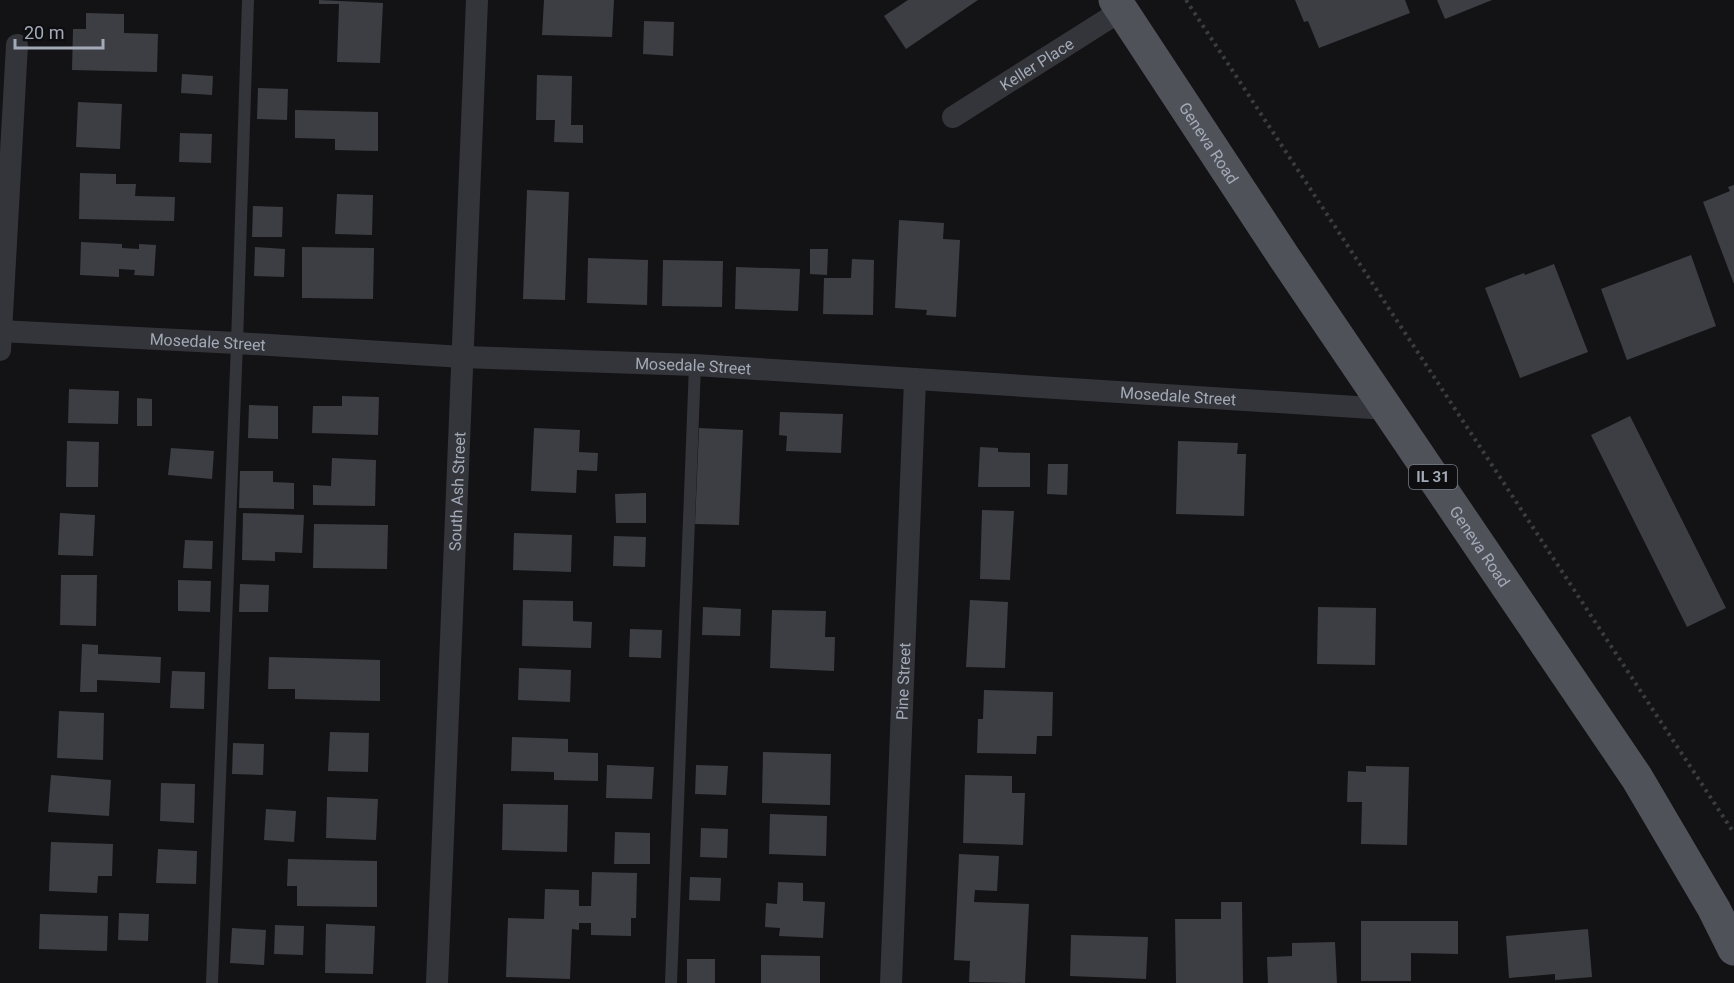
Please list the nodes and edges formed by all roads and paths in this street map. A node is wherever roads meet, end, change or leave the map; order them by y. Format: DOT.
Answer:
graph roads {
  1 [pos="248,0"];
  2 [pos="477,0"];
  3 [pos="1186,0"];
  4 [pos="1118,5"];
  5 [pos="17,45"];
  6 [pos="953,117"];
  7 [pos="0,331"];
  8 [pos="237,343"];
  9 [pos="0,350"];
  10 [pos="463,357"];
  11 [pos="695,365"];
  12 [pos="915,380"];
  13 [pos="1387,409"];
  14 [pos="1734,833"];
  15 [pos="1734,949"];
  16 [pos="212,983"];
  17 [pos="437,983"];
  18 [pos="671,983"];
  19 [pos="891,983"];
  1 -- 8 [label="lane"];
  2 -- 10 [label="street, South Ash Street"];
  3 -- 14 [label="path"];
  4 -- 6 [label="street, Keller Place"];
  4 -- 13 [label="main road, Geneva Road / IL 31"];
  5 -- 7 [label="street"];
  7 -- 8 [label="street, Mosedale Street"];
  7 -- 9 [label="street"];
  8 -- 10 [label="street, Mosedale Street"];
  8 -- 16 [label="lane"];
  10 -- 11 [label="street, Mosedale Street"];
  10 -- 17 [label="street, South Ash Street"];
  11 -- 12 [label="street, Mosedale Street"];
  11 -- 18 [label="lane"];
  12 -- 13 [label="street, Mosedale Street"];
  12 -- 19 [label="street, Pine Street"];
  13 -- 15 [label="main road, Geneva Road / IL 31"];
}
